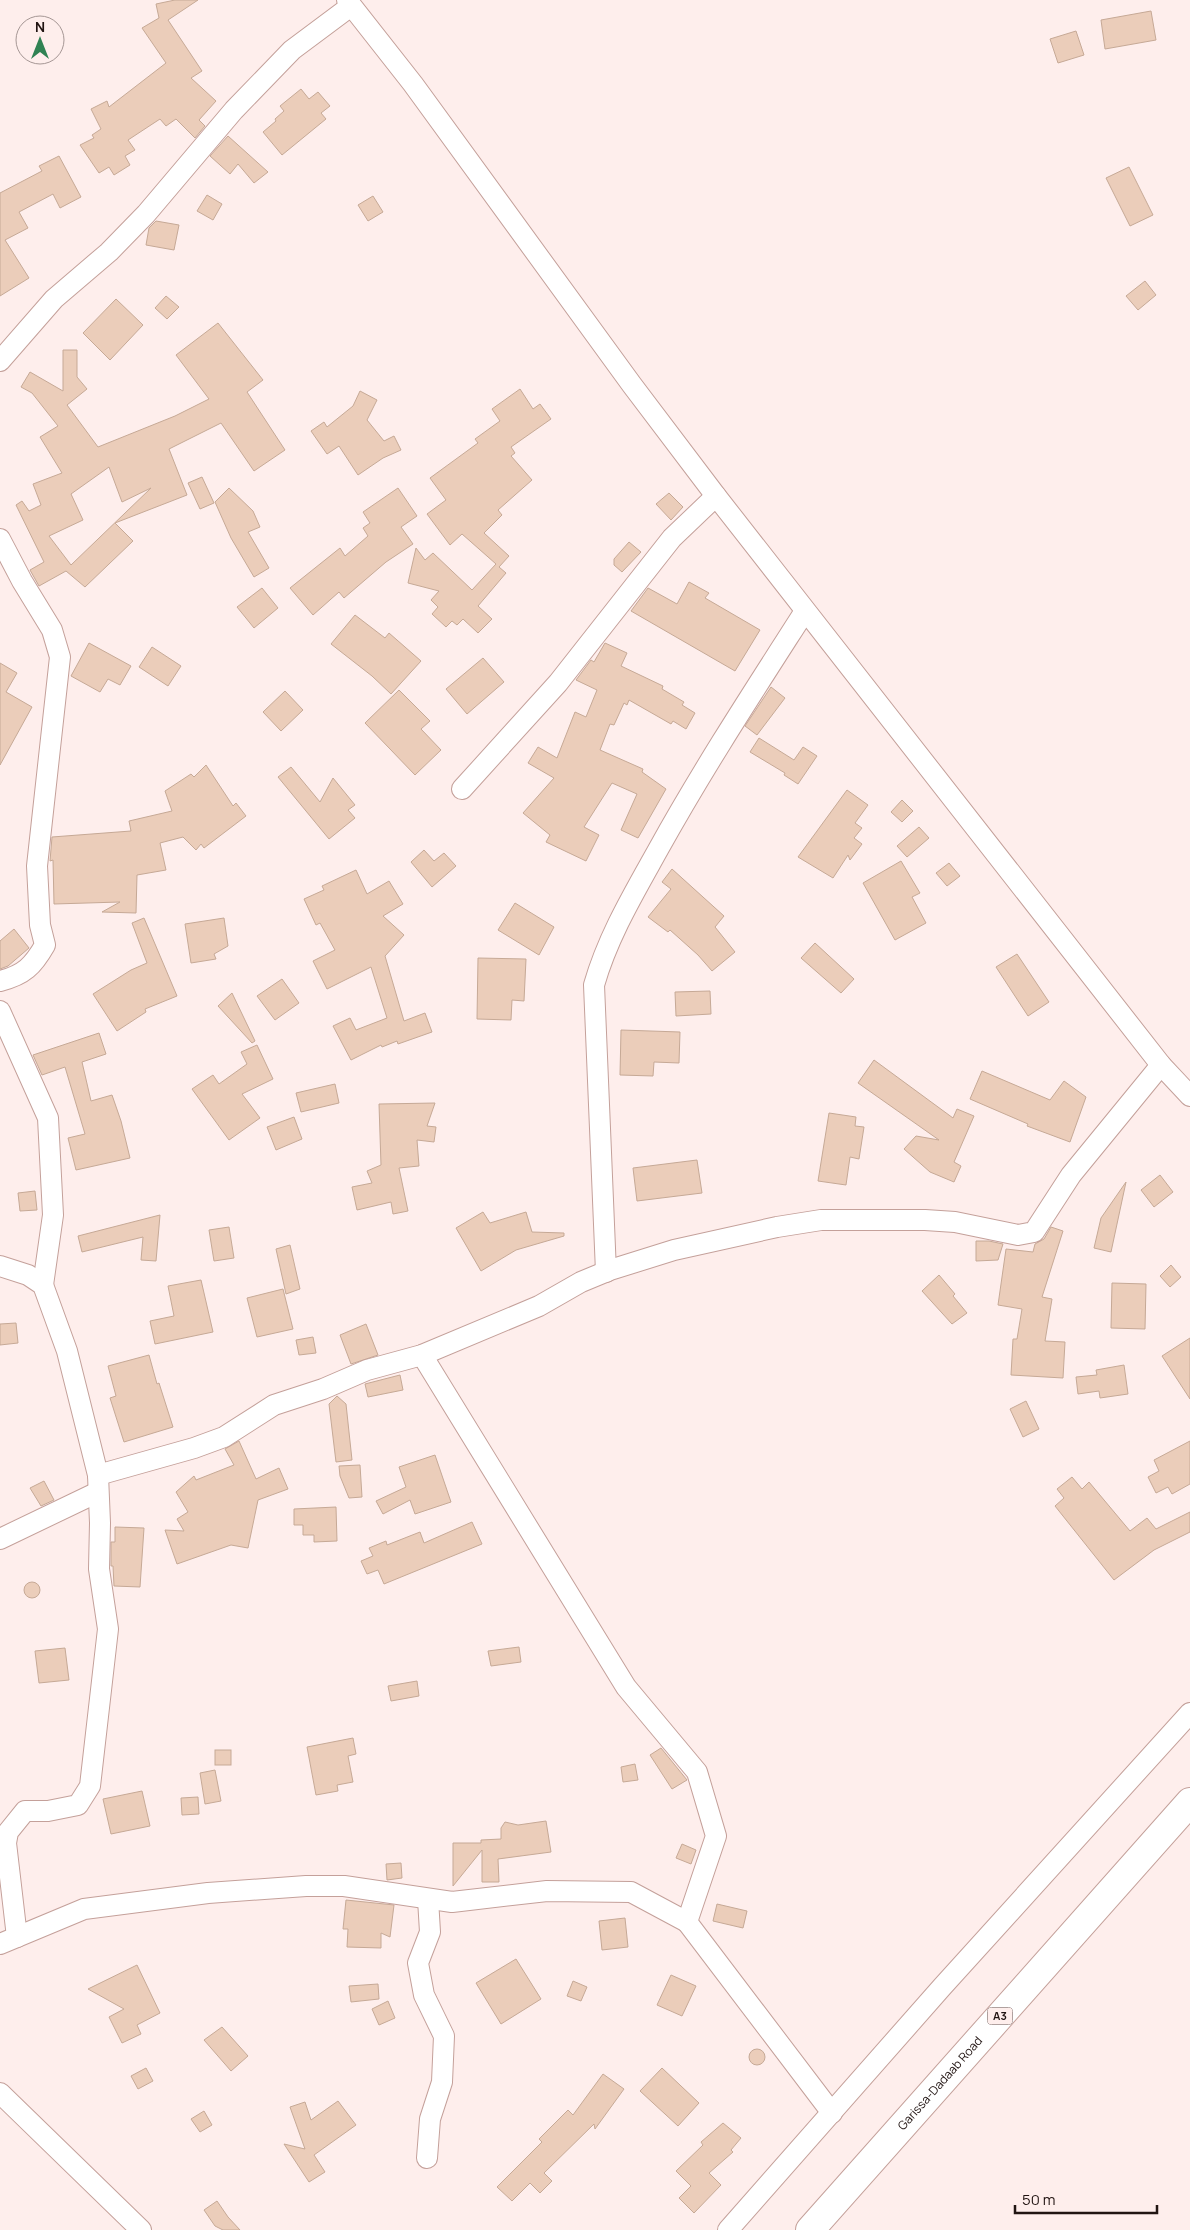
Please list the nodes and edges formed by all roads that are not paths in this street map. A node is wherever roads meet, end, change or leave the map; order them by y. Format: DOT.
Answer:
graph roads {
  1 [pos="349,3"];
  2 [pos="0,361"];
  3 [pos="716,496"];
  4 [pos="0,539"];
  5 [pos="805,611"];
  6 [pos="462,790"];
  7 [pos="0,981"];
  8 [pos="0,1011"];
  9 [pos="1161,1065"];
  10 [pos="1190,1096"];
  11 [pos="0,1266"];
  12 [pos="606,1272"];
  13 [pos="42,1285"];
  14 [pos="422,1355"];
  15 [pos="98,1483"];
  16 [pos="0,1539"];
  17 [pos="1190,1713"];
  18 [pos="1190,1802"];
  19 [pos="428,1899"];
  20 [pos="687,1922"];
  21 [pos="9,1941"];
  22 [pos="0,2093"];
  23 [pos="832,2112"];
  24 [pos="427,2158"];
  25 [pos="141,2230"];
  26 [pos="728,2230"];
  27 [pos="810,2230"];
  1 -- 2 [label="street"];
  1 -- 3 [label="street"];
  3 -- 5 [label="street"];
  3 -- 6 [label="street"];
  4 -- 7 [label="street"];
  5 -- 9 [label="street"];
  5 -- 12 [label="street"];
  8 -- 13 [label="street"];
  9 -- 10 [label="street"];
  9 -- 12 [label="street"];
  11 -- 13 [label="street"];
  12 -- 14 [label="street"];
  13 -- 15 [label="street"];
  14 -- 15 [label="street"];
  14 -- 20 [label="street"];
  15 -- 16 [label="street"];
  15 -- 21 [label="street"];
  17 -- 23 [label="street"];
  18 -- 27 [label="highway, Garissa-Dadaab Road / A3"];
  19 -- 20 [label="street"];
  19 -- 21 [label="street"];
  19 -- 24 [label="street"];
  20 -- 23 [label="street"];
  22 -- 25 [label="street"];
  23 -- 26 [label="street"];
}
